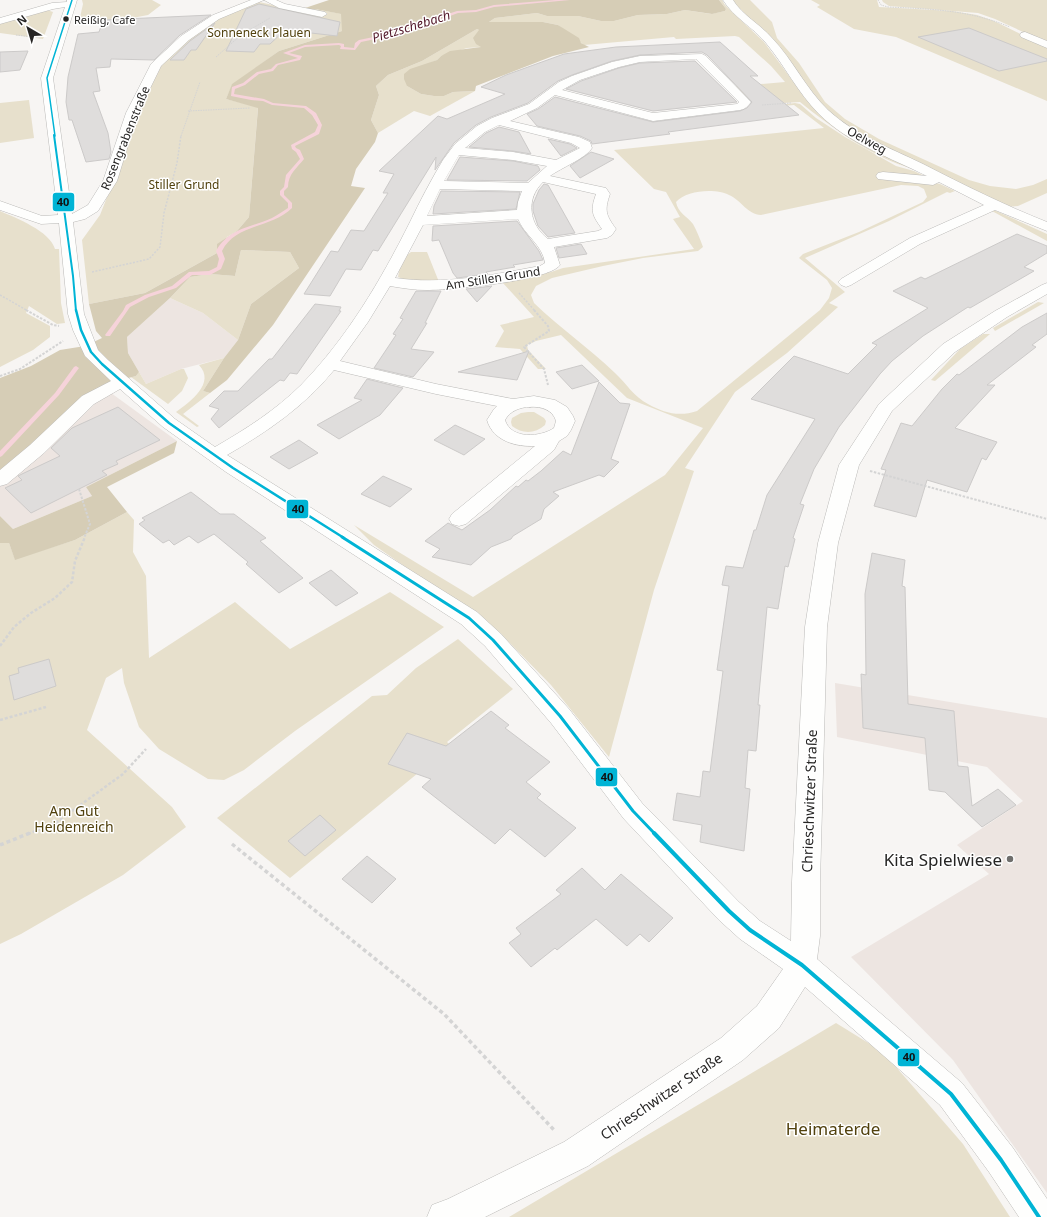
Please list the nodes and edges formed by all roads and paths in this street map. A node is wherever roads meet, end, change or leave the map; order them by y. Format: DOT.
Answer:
graph roads {
  1 [pos="259,0"];
  2 [pos="268,0"];
  3 [pos="728,0"];
  4 [pos="878,0"];
  5 [pos="71,2"];
  6 [pos="295,8"];
  7 [pos="322,14"];
  8 [pos="0,21"];
  9 [pos="15,34"];
  10 [pos="1025,34"];
  11 [pos="60,37"];
  12 [pos="1047,45"];
  13 [pos="216,57"];
  14 [pos="200,82"];
  15 [pos="554,91"];
  16 [pos="250,108"];
  17 [pos="188,111"];
  18 [pos="496,121"];
  19 [pos="456,151"];
  20 [pos="556,164"];
  21 [pos="883,176"];
  22 [pos="536,183"];
  23 [pos="952,184"];
  24 [pos="436,185"];
  25 [pos="0,205"];
  26 [pos="995,205"];
  27 [pos="524,214"];
  28 [pos="66,219"];
  29 [pos="417,222"];
  30 [pos="1047,227"];
  31 [pos="545,244"];
  32 [pos="74,276"];
  33 [pos="505,277"];
  34 [pos="384,281"];
  35 [pos="846,282"];
  36 [pos="1047,288"];
  37 [pos="0,295"];
  38 [pos="81,330"];
  39 [pos="330,364"];
  40 [pos="0,376"];
  41 [pos="123,381"];
  42 [pos="513,404"];
  43 [pos="553,405"];
  44 [pos="552,437"];
  45 [pos="214,455"];
  46 [pos="849,465"];
  47 [pos="0,480"];
  48 [pos="79,489"];
  49 [pos="459,519"];
  50 [pos="1047,520"];
  51 [pos="0,646"];
  52 [pos="46,707"];
  53 [pos="0,720"];
  54 [pos="146,749"];
  55 [pos="232,844"];
  56 [pos="0,845"];
  57 [pos="802,965"];
  58 [pos="576,1154"];
  59 [pos="444,1217"];
  60 [pos="1040,1217"];
  1 -- 28 [label="street, Rosengrabenstraße"];
  2 -- 6 [label="street"];
  3 -- 23 [label="street, Oelweg"];
  4 -- 10 [label="path"];
  5 -- 8 [label="street"];
  5 -- 11 [label="street"];
  6 -- 7 [label="street"];
  6 -- 13 [label="path"];
  9 -- 11 [label="path"];
  10 -- 12 [label="street"];
  11 -- 28 [label="street"];
  14 -- 17 [label="path"];
  15 -- 15 [label="street"];
  15 -- 18 [label="street"];
  16 -- 17 [label="path"];
  17 -- 32 [label="path"];
  18 -- 19 [label="street"];
  18 -- 20 [label="street"];
  19 -- 20 [label="street"];
  19 -- 24 [label="street"];
  20 -- 22 [label="street"];
  21 -- 23 [label="street"];
  22 -- 24 [label="street, Am Stillen Grund"];
  22 -- 27 [label="street"];
  22 -- 31 [label="street, Am Stillen Grund"];
  23 -- 26 [label="street, Oelweg"];
  24 -- 29 [label="street"];
  25 -- 28 [label="street, Rosengrabenstraße"];
  26 -- 30 [label="street, Oelweg"];
  26 -- 35 [label="street"];
  27 -- 29 [label="street"];
  27 -- 31 [label="street, Am Stillen Grund"];
  28 -- 32 [label="street"];
  29 -- 34 [label="street"];
  31 -- 33 [label="street, Am Stillen Grund"];
  32 -- 38 [label="street"];
  33 -- 34 [label="street, Am Stillen Grund"];
  33 -- 43 [label="path"];
  34 -- 39 [label="street"];
  36 -- 46 [label="street, Chrieschwitzer Straße"];
  37 -- 38 [label="path"];
  38 -- 40 [label="path"];
  38 -- 41 [label="street"];
  39 -- 42 [label="street"];
  39 -- 45 [label="street"];
  41 -- 45 [label="street"];
  41 -- 47 [label="street"];
  42 -- 43 [label="street"];
  42 -- 44 [label="street"];
  43 -- 44 [label="street"];
  44 -- 49 [label="street"];
  45 -- 57 [label="street"];
  46 -- 50 [label="path"];
  46 -- 57 [label="street, Chrieschwitzer Straße"];
  48 -- 51 [label="path"];
  52 -- 53 [label="path"];
  54 -- 56 [label="path"];
  55 -- 58 [label="path"];
  57 -- 58 [label="street, Chrieschwitzer Straße"];
  57 -- 60 [label="street"];
  58 -- 59 [label="street, Chrieschwitzer Straße"];
}
